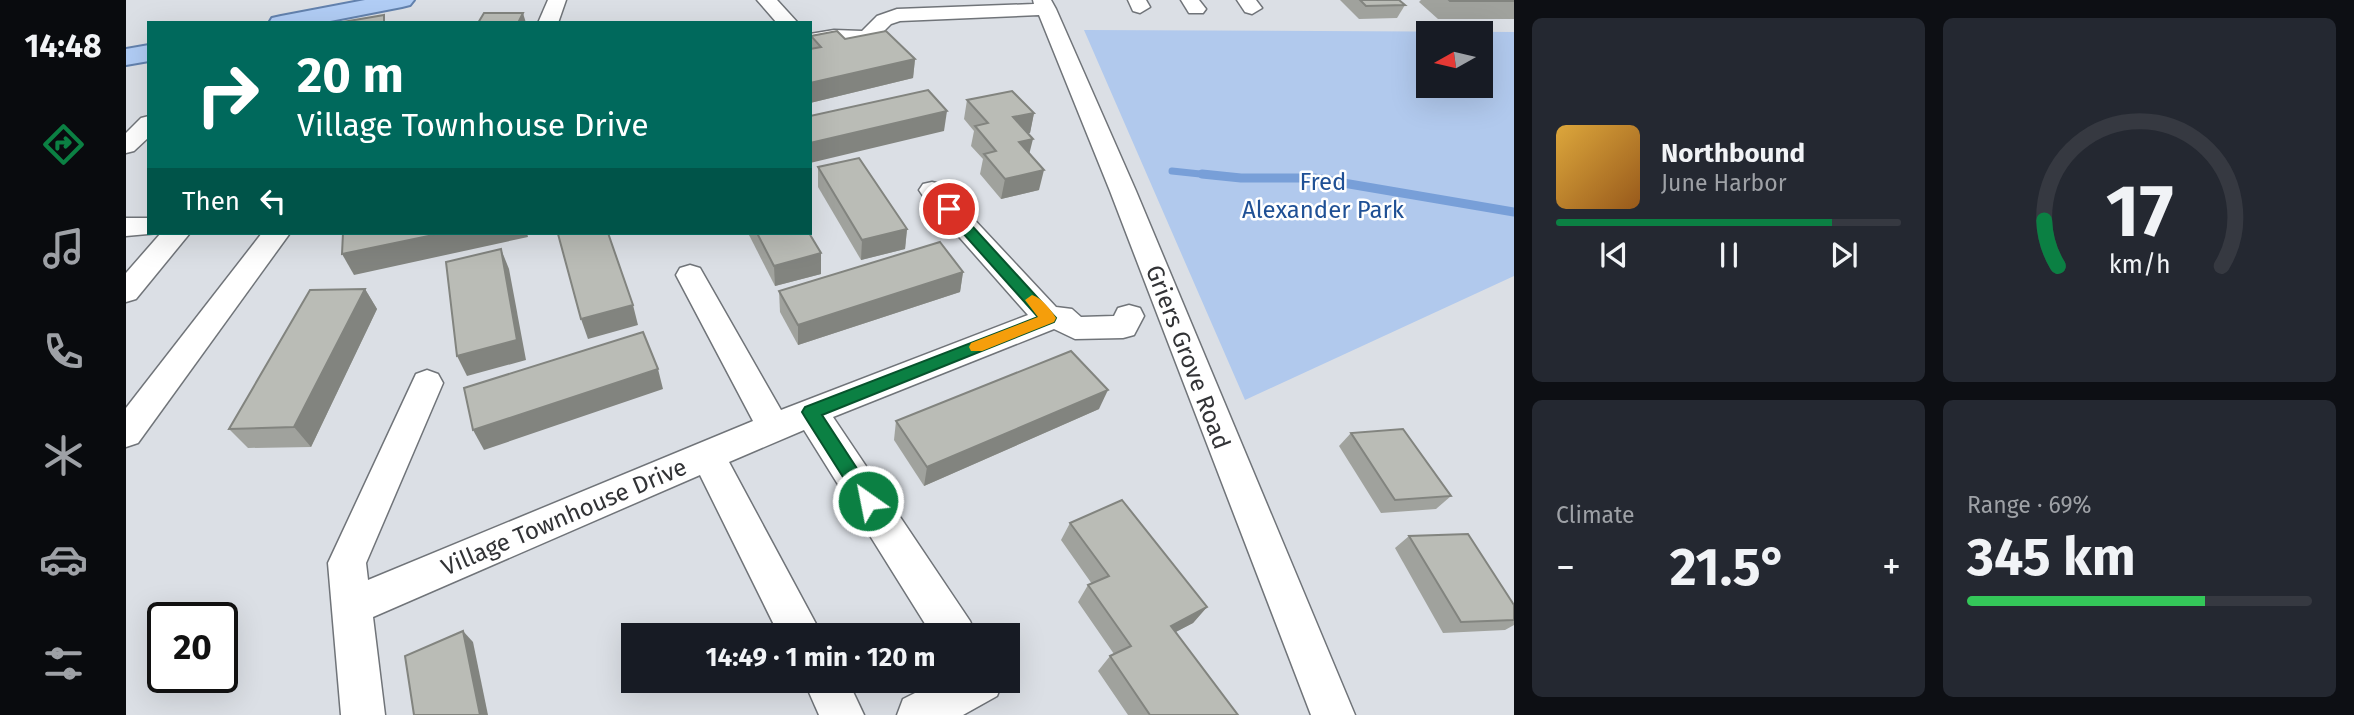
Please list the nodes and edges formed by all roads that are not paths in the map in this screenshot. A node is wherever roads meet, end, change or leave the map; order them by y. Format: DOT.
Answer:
graph roads {
  1 [pos="402,0"];
  2 [pos="557,0"];
  3 [pos="766,0"];
  4 [pos="348,5"];
  5 [pos="1044,5"];
  6 [pos="308,20"];
  7 [pos="549,21"];
  8 [pos="786,21"];
  9 [pos="147,37"];
  10 [pos="126,40"];
  11 [pos="812,40"];
  12 [pos="147,53"];
  13 [pos="126,57"];
  14 [pos="147,125"];
  15 [pos="126,146"];
  16 [pos="932,190"];
  17 [pos="126,227"];
  18 [pos="147,228"];
  19 [pos="174,235"];
  20 [pos="274,235"];
  21 [pos="690,275"];
  22 [pos="126,292"];
  23 [pos="1173,317"];
  24 [pos="1055,318"];
  25 [pos="427,383"];
  26 [pos="140,396"];
  27 [pos="811,412"];
  28 [pos="774,428"];
  29 [pos="126,433"];
  30 [pos="708,456"];
  31 [pos="353,606"];
  32 [pos="795,623"];
  33 [pos="947,623"];
  34 [pos="831,693"];
  35 [pos="960,693"];
  36 [pos="363,715"];
  37 [pos="842,715"];
  38 [pos="919,715"];
  39 [pos="1333,715"];
  1 -- 4 [label="main road"];
  2 -- 7 [label="street"];
  3 -- 8 [label="street"];
  4 -- 6 [label="main road"];
  5 -- 11 [label="street"];
  5 -- 23 [label="street, Griers Grove Road"];
  9 -- 10 [label="main road"];
  12 -- 13 [label="main road"];
  14 -- 15 [label="street"];
  16 -- 24 [label="street"];
  17 -- 18 [label="street"];
  19 -- 22 [label="street"];
  20 -- 26 [label="street"];
  21 -- 28 [label="street"];
  23 -- 24 [label="street"];
  23 -- 39 [label="street, Griers Grove Road"];
  24 -- 27 [label="street, Village Townhouse Drive"];
  25 -- 31 [label="street"];
  26 -- 29 [label="street"];
  27 -- 28 [label="street, Village Townhouse Drive"];
  27 -- 33 [label="street"];
  28 -- 30 [label="street, Village Townhouse Drive"];
  30 -- 31 [label="street, Village Townhouse Drive"];
  30 -- 32 [label="street"];
  31 -- 36 [label="street"];
  34 -- 37 [label="street"];
  35 -- 38 [label="street"];
}
